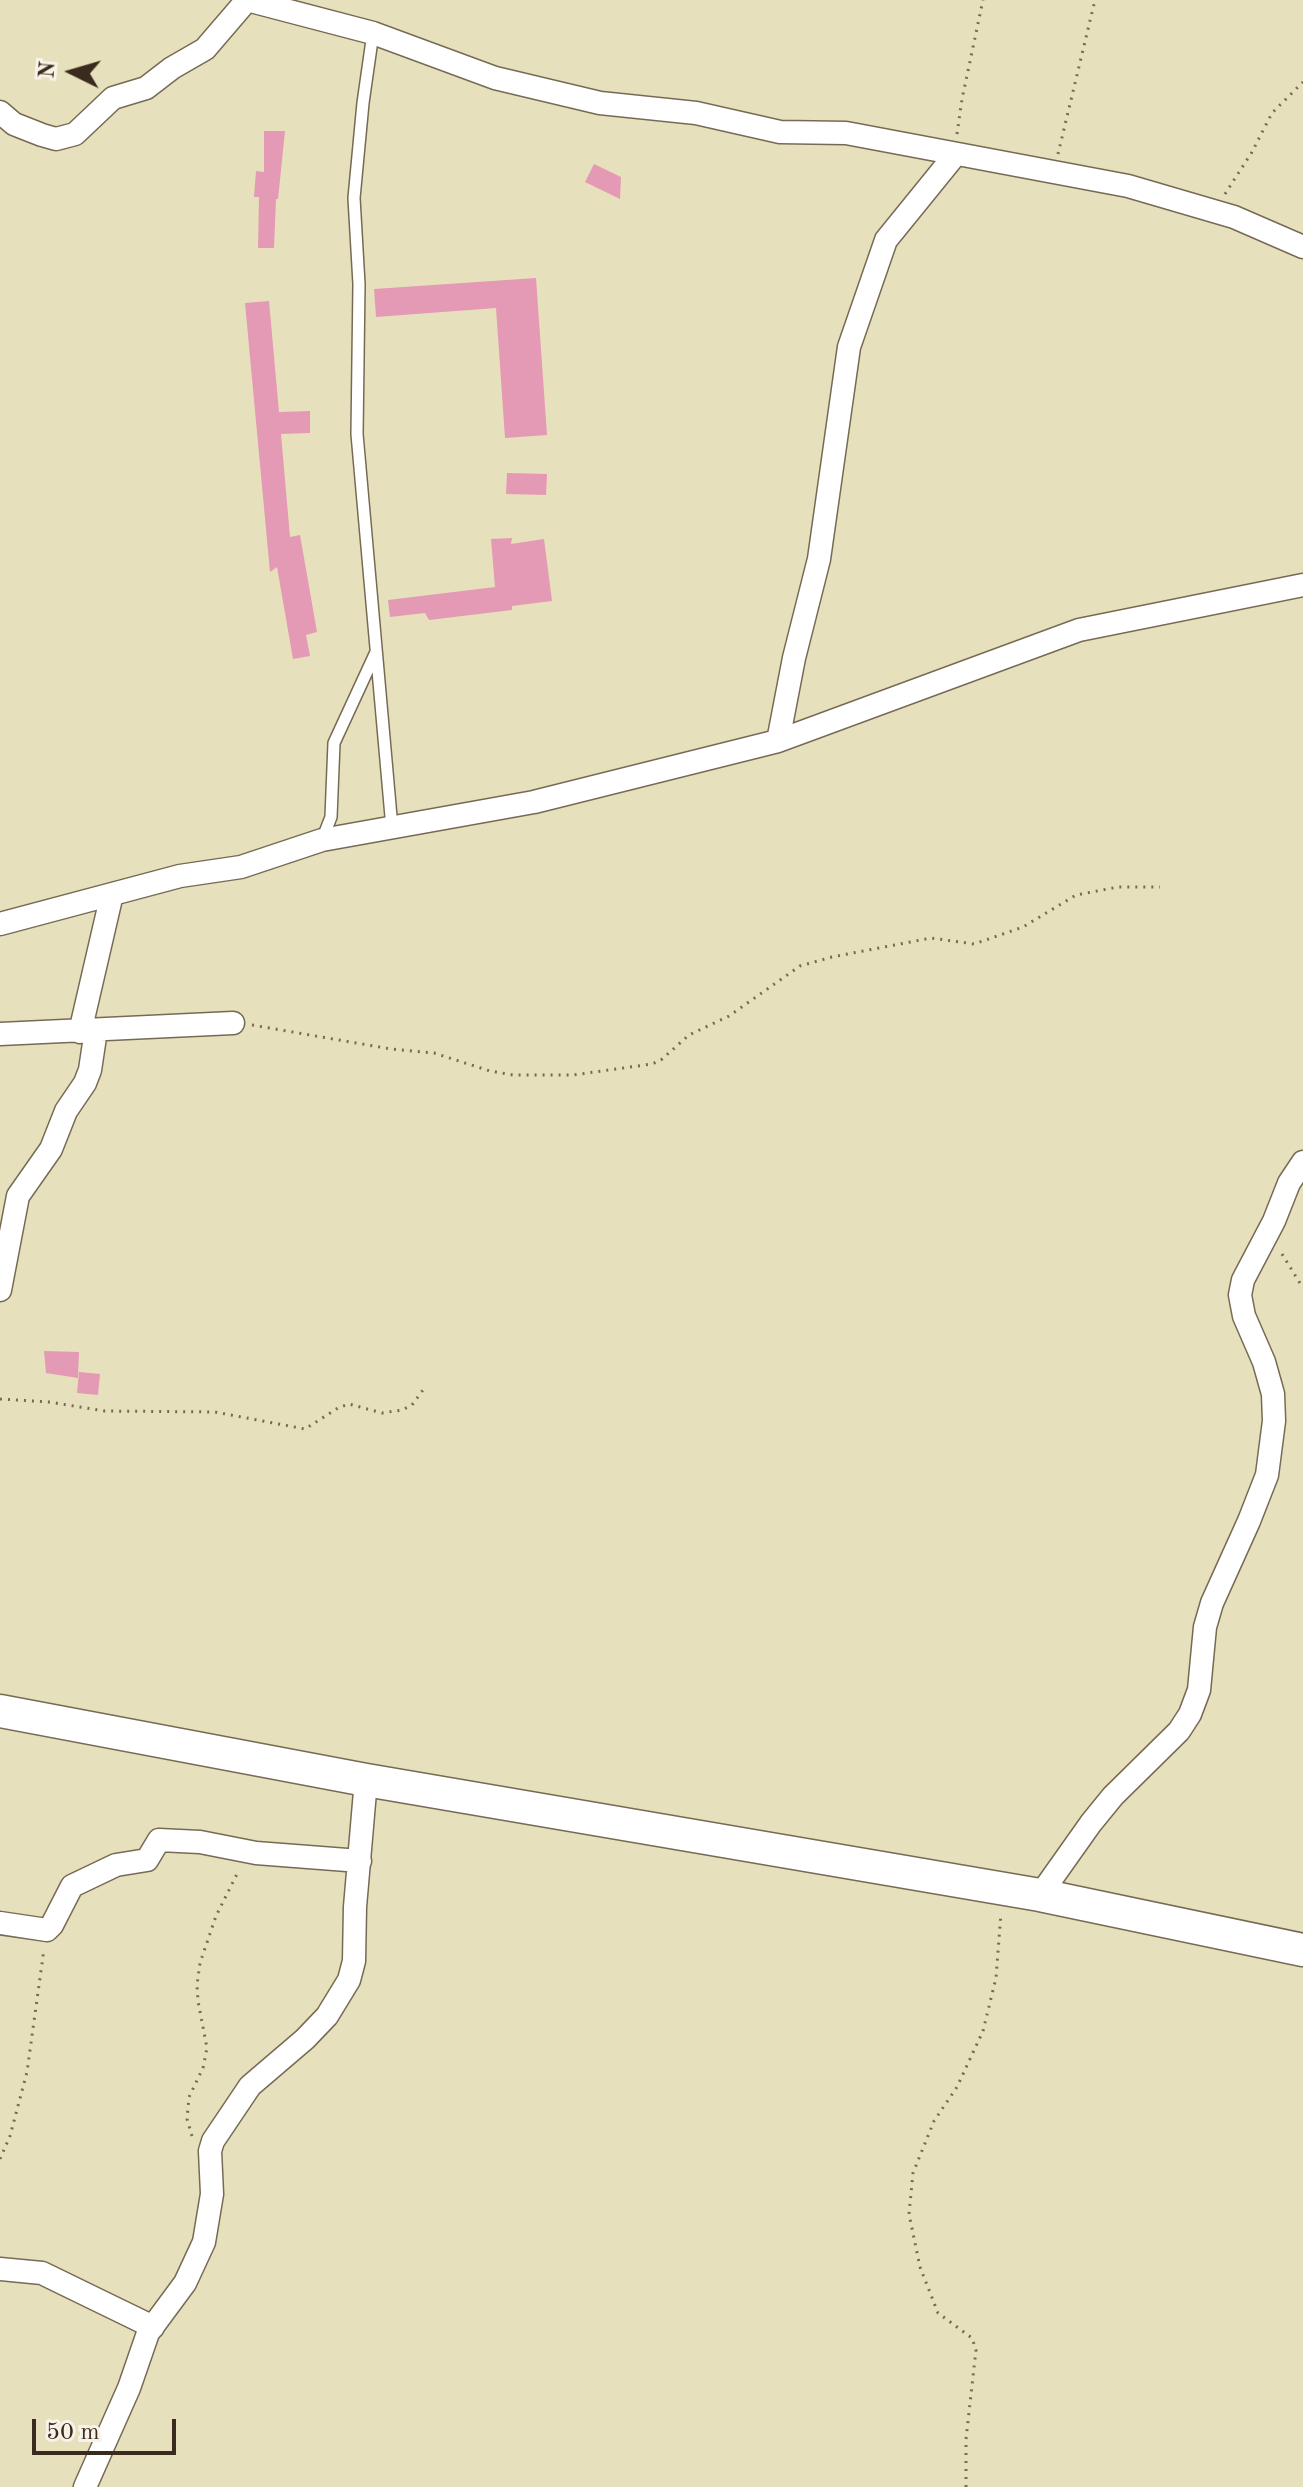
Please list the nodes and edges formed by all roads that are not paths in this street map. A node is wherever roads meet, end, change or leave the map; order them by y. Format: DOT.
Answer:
graph roads {
  1 [pos="247,0"];
  2 [pos="373,33"];
  3 [pos="0,112"];
  4 [pos="955,155"];
  5 [pos="1303,247"];
  6 [pos="1303,585"];
  7 [pos="376,650"];
  8 [pos="778,741"];
  9 [pos="392,828"];
  10 [pos="322,840"];
  11 [pos="112,894"];
  12 [pos="82,902"];
  13 [pos="103,923"];
  14 [pos="0,924"];
  15 [pos="233,1023"];
  16 [pos="88,1031"];
  17 [pos="0,1034"];
  18 [pos="1303,1162"];
  19 [pos="0,1290"];
  20 [pos="0,1711"];
  21 [pos="366,1780"];
  22 [pos="360,1861"];
  23 [pos="1040,1895"];
  24 [pos="0,1923"];
  25 [pos="1303,1950"];
  26 [pos="0,2269"];
  27 [pos="153,2327"];
  28 [pos="85,2487"];
  1 -- 2 [label="street"];
  1 -- 3 [label="street"];
  2 -- 4 [label="street"];
  2 -- 7 [label="lane"];
  4 -- 5 [label="street"];
  4 -- 8 [label="street"];
  6 -- 8 [label="street"];
  7 -- 9 [label="lane"];
  7 -- 10 [label="lane"];
  8 -- 9 [label="street"];
  9 -- 10 [label="street"];
  10 -- 11 [label="street"];
  11 -- 12 [label="street"];
  11 -- 13 [label="street"];
  12 -- 13 [label="street"];
  12 -- 14 [label="street"];
  13 -- 16 [label="street"];
  15 -- 16 [label="street"];
  16 -- 17 [label="street"];
  16 -- 19 [label="street"];
  18 -- 23 [label="street"];
  20 -- 21 [label="main road"];
  21 -- 22 [label="street"];
  21 -- 23 [label="main road"];
  22 -- 24 [label="street"];
  22 -- 27 [label="street"];
  23 -- 25 [label="main road"];
  26 -- 27 [label="street"];
  27 -- 28 [label="street"];
}
